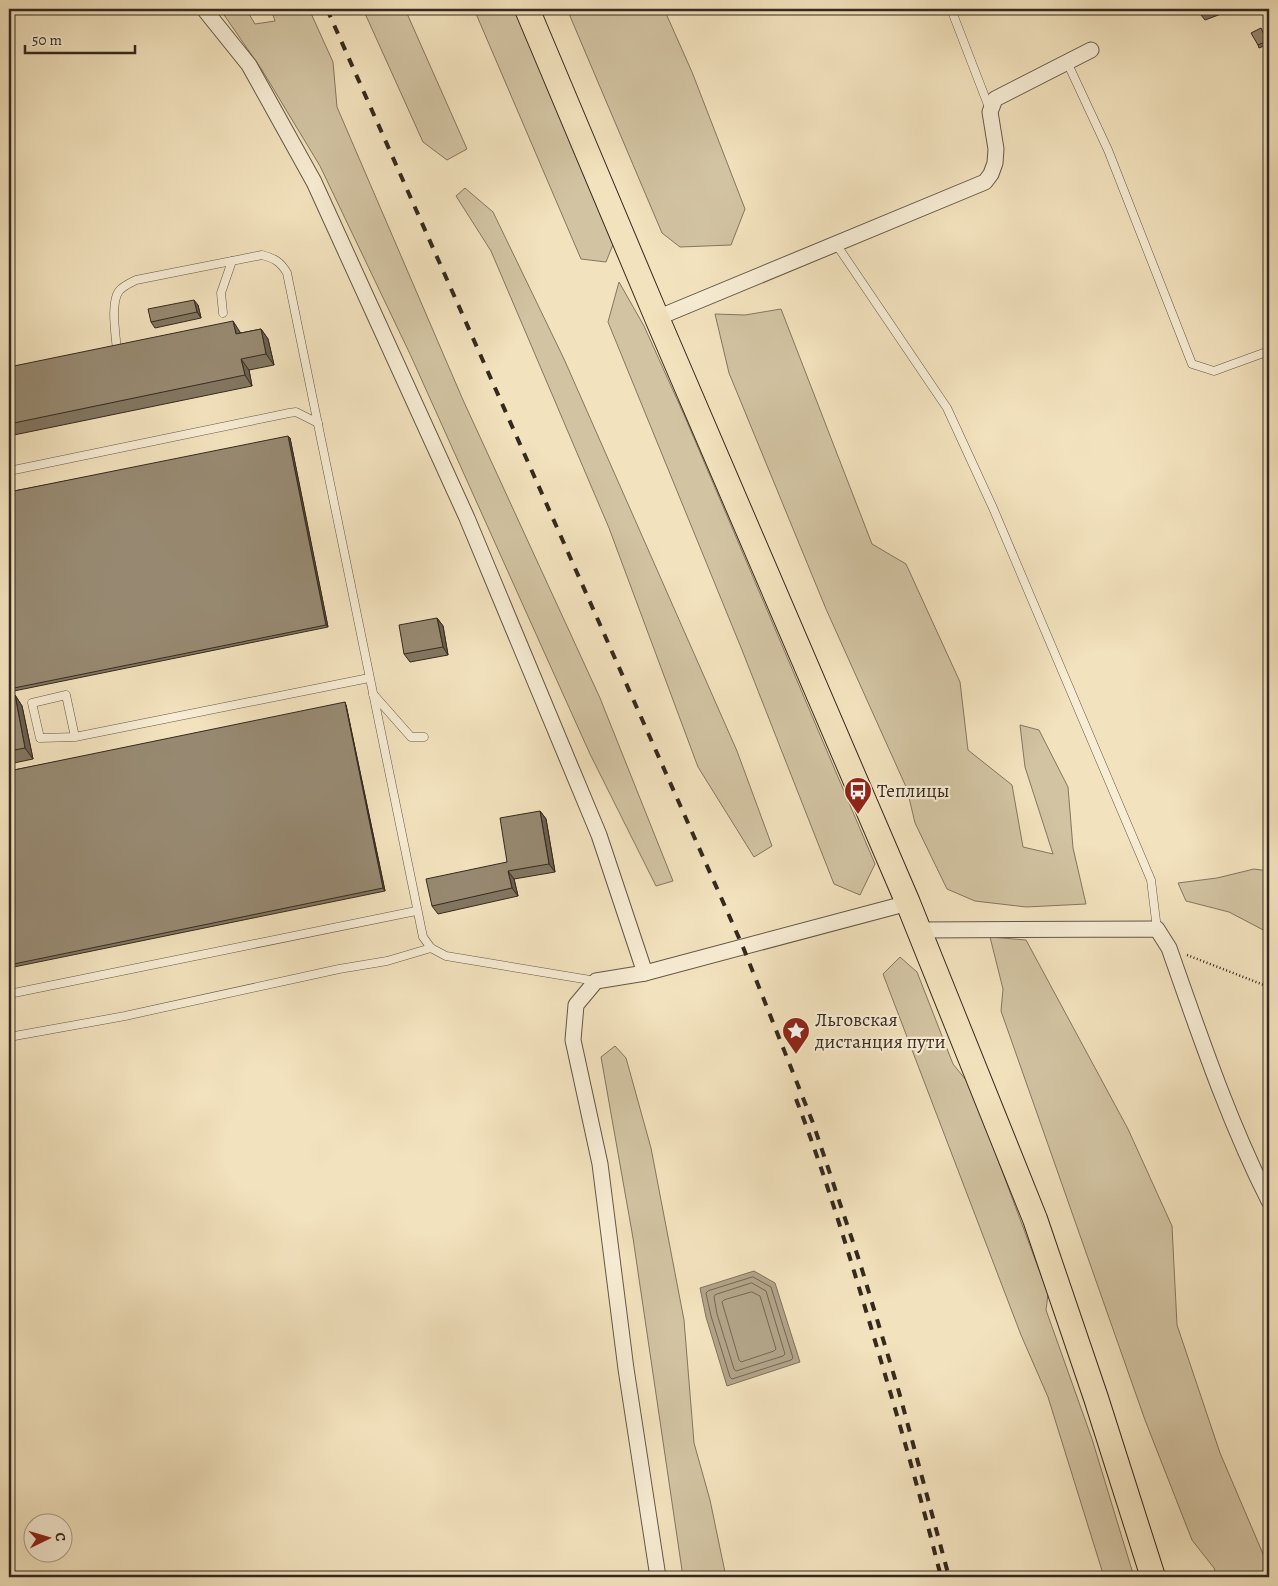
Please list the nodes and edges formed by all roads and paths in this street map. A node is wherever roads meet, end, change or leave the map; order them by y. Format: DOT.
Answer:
graph roads {
  1 [pos="204,9"];
  2 [pos="527,9"];
  3 [pos="951,9"];
  4 [pos="1091,50"];
  5 [pos="1067,62"];
  6 [pos="990,112"];
  7 [pos="836,244"];
  8 [pos="232,261"];
  9 [pos="223,313"];
  10 [pos="657,318"];
  11 [pos="117,351"];
  12 [pos="1269,351"];
  13 [pos="318,423"];
  14 [pos="9,471"];
  15 [pos="369,678"];
  16 [pos="372,693"];
  17 [pos="75,737"];
  18 [pos="424,737"];
  19 [pos="908,903"];
  20 [pos="416,911"];
  21 [pos="1157,929"];
  22 [pos="919,930"];
  23 [pos="432,948"];
  24 [pos="1169,948"];
  25 [pos="645,973"];
  26 [pos="596,982"];
  27 [pos="1269,987"];
  28 [pos="9,994"];
  29 [pos="9,1037"];
  30 [pos="1269,1201"];
  31 [pos="658,1577"];
  32 [pos="1153,1577"];
  1 -- 25 [label="street"];
  2 -- 10 [label="main road"];
  3 -- 6 [label="lane"];
  4 -- 5 [label="street"];
  5 -- 6 [label="street"];
  5 -- 12 [label="lane"];
  6 -- 7 [label="street"];
  7 -- 10 [label="street"];
  7 -- 21 [label="lane"];
  8 -- 9 [label="lane"];
  8 -- 11 [label="lane"];
  8 -- 13 [label="lane"];
  10 -- 19 [label="main road"];
  13 -- 14 [label="lane"];
  13 -- 15 [label="lane"];
  15 -- 16 [label="lane"];
  15 -- 17 [label="lane"];
  16 -- 18 [label="lane"];
  16 -- 20 [label="lane"];
  17 -- 17 [label="lane"];
  19 -- 22 [label="main road"];
  19 -- 25 [label="street"];
  20 -- 23 [label="lane"];
  20 -- 28 [label="lane"];
  21 -- 22 [label="street"];
  21 -- 24 [label="street"];
  22 -- 32 [label="main road"];
  23 -- 26 [label="lane"];
  23 -- 29 [label="lane"];
  24 -- 27 [label="path"];
  24 -- 30 [label="street"];
  25 -- 26 [label="street"];
  26 -- 31 [label="street"];
}
